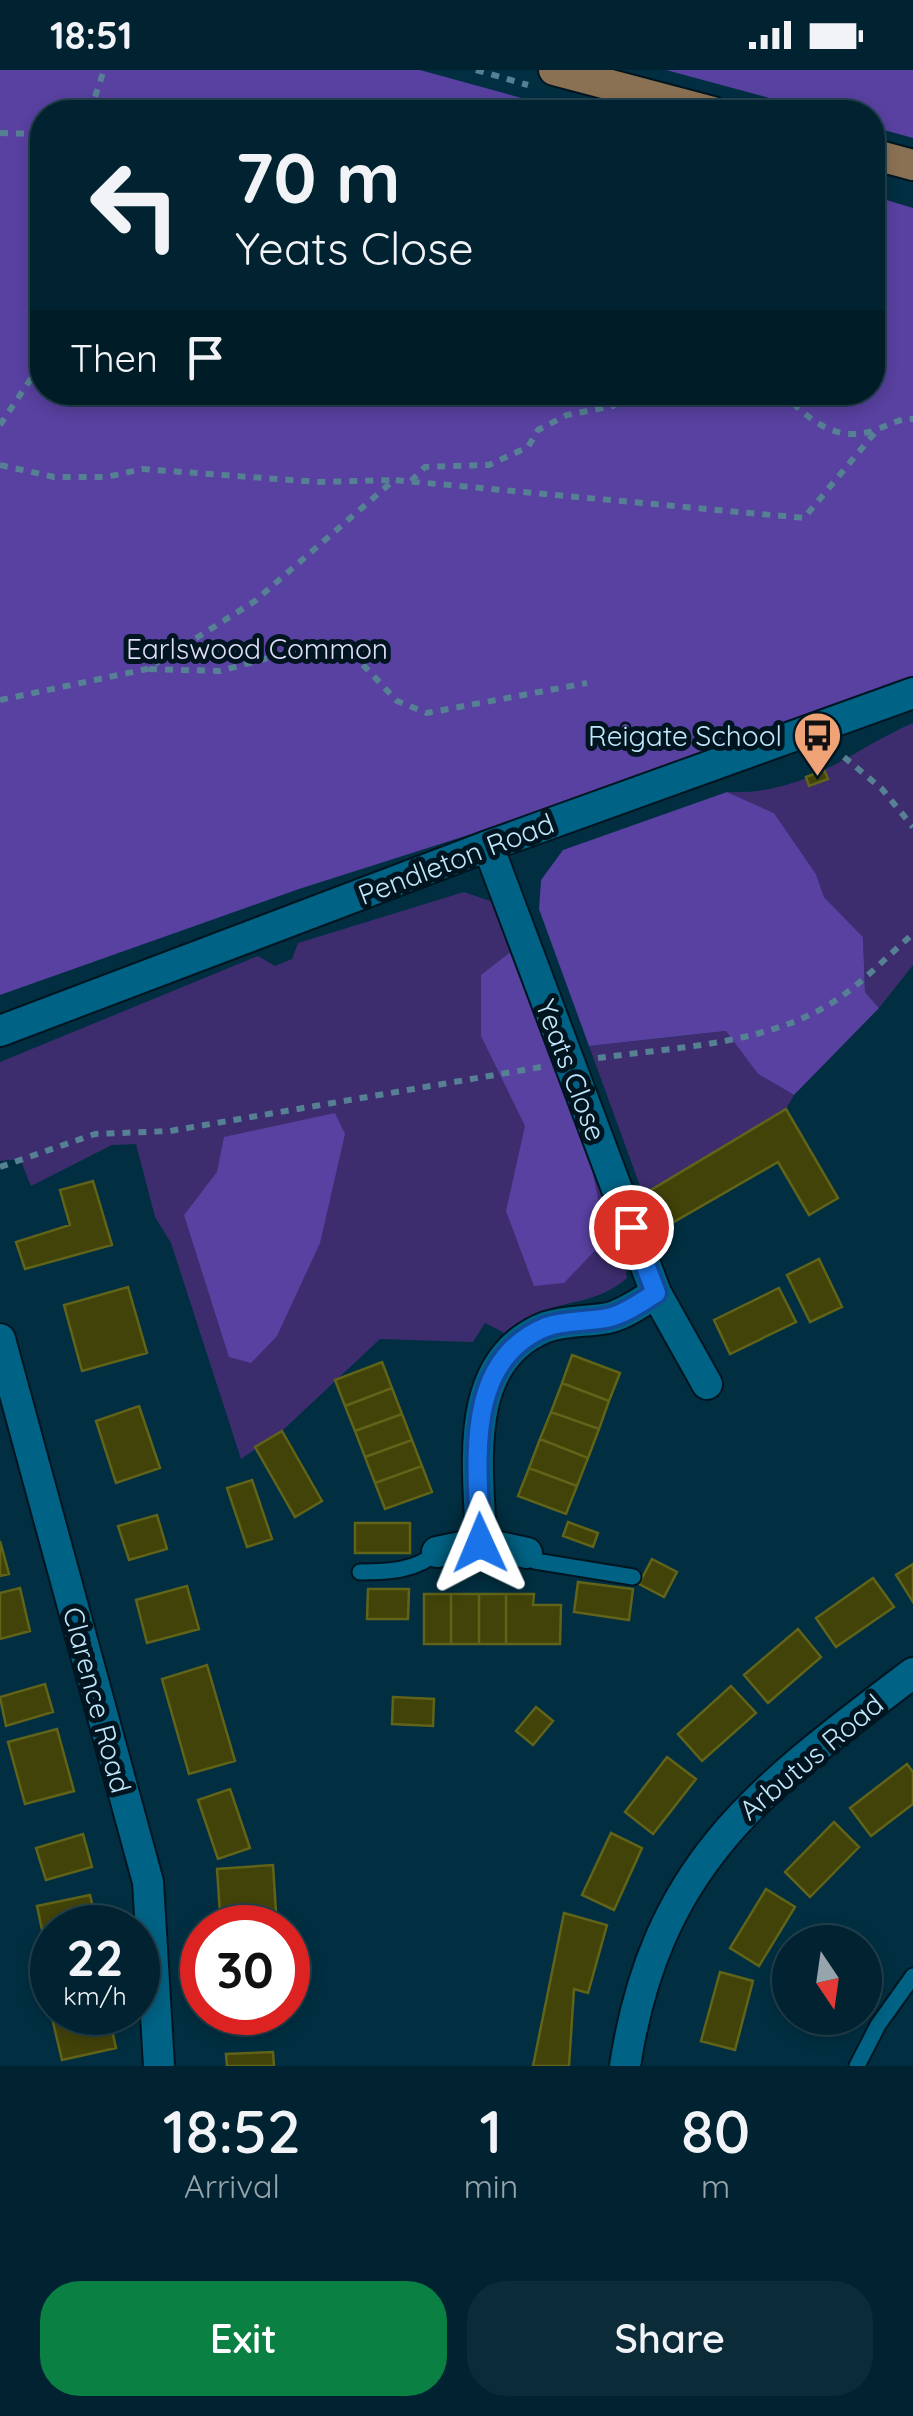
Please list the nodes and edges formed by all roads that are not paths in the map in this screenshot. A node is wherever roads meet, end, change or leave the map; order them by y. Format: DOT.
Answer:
graph roads {
  1 [pos="554,70"];
  2 [pos="668,100"];
  3 [pos="885,157"];
  4 [pos="913,164"];
  5 [pos="913,692"];
  6 [pos="488,846"];
  7 [pos="0,1031"];
  8 [pos="656,1293"];
  9 [pos="0,1340"];
  10 [pos="707,1384"];
  11 [pos="480,1543"];
  12 [pos="437,1552"];
  13 [pos="527,1553"];
  14 [pos="360,1572"];
  15 [pos="633,1577"];
  16 [pos="913,1673"];
  17 [pos="913,1976"];
  18 [pos="159,2066"];
  19 [pos="625,2066"];
  20 [pos="857,2066"];
  1 -- 2 [label="main road"];
  3 -- 4 [label="main road"];
  5 -- 6 [label="street, Pendleton Road"];
  6 -- 7 [label="street, Pendleton Road"];
  6 -- 8 [label="street, Yeats Close"];
  8 -- 10 [label="street, Yeats Close"];
  8 -- 11 [label="street"];
  9 -- 18 [label="street, Clarence Road"];
  11 -- 12 [label="street"];
  11 -- 13 [label="street"];
  12 -- 14 [label="lane"];
  13 -- 15 [label="lane"];
  16 -- 19 [label="street, Arbutus Road"];
  17 -- 20 [label="lane"];
}
